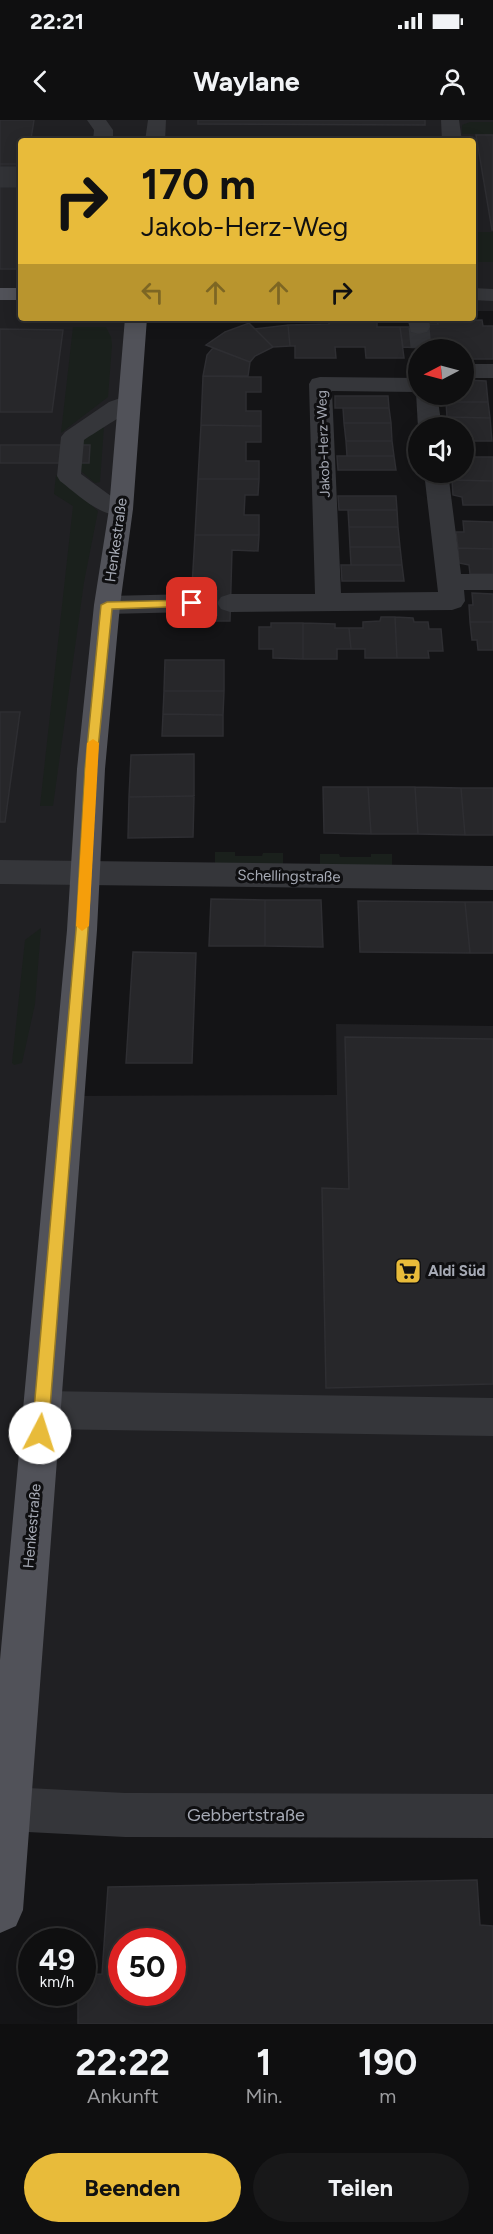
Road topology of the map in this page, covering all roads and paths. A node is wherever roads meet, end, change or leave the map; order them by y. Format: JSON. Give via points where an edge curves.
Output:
{"nodes":[{"id":1,"x":96,"y":120,"type":"edge"},
{"id":2,"x":157,"y":120,"type":"edge"},
{"id":3,"x":450,"y":120,"type":"edge"},
{"id":4,"x":103,"y":138,"type":"edge"},
{"id":5,"x":155,"y":138,"type":"edge"},
{"id":6,"x":452,"y":138,"type":"edge"},
{"id":7,"x":0,"y":294,"type":"edge"},
{"id":8,"x":18,"y":294,"type":"edge"},
{"id":9,"x":136,"y":321,"type":"edge"},
{"id":10,"x":474,"y":371,"type":"edge"},
{"id":11,"x":493,"y":371,"type":"edge"},
{"id":12,"x":408,"y":385,"type":"edge"},
{"id":13,"x":129,"y":402,"type":"junction"},
{"id":14,"x":437,"y":483,"type":"edge"},
{"id":15,"x":121,"y":510,"type":"junction"},
{"id":16,"x":449,"y":582,"type":"junction"},
{"id":17,"x":493,"y":582,"type":"edge"},
{"id":18,"x":328,"y":602,"type":"junction"},
{"id":19,"x":192,"y":603,"type":"tunnel mouth"},
{"id":20,"x":230,"y":603,"type":"tunnel mouth"},
{"id":21,"x":107,"y":605,"type":"junction"},
{"id":22,"x":0,"y":872,"type":"edge"},
{"id":23,"x":86,"y":873,"type":"junction"},
{"id":24,"x":493,"y":878,"type":"edge"},
{"id":25,"x":41,"y":1410,"type":"junction"},
{"id":26,"x":493,"y":1417,"type":"edge"},
{"id":27,"x":4,"y":1809,"type":"edge"},
{"id":28,"x":493,"y":1816,"type":"edge"},
{"id":29,"x":0,"y":1910,"type":"edge"}],
"edges":[{"from":1,"to":4,"type":"street","via":[[104,130]]},
{"from":2,"to":5,"type":"street"},
{"from":3,"to":6,"type":"street"},
{"from":7,"to":8,"type":"main road"},
{"from":9,"to":13,"type":"main road","name":"Henkestraße"},
{"from":10,"to":11,"type":"street"},
{"from":12,"to":18,"type":"street","name":"Jakob-Herz-Weg","via":[[320,384]]},
{"from":13,"to":15,"type":"main road","name":"Henkestraße"},
{"from":13,"to":15,"type":"street","via":[[73,437],[69,476],[106,504]]},
{"from":14,"to":16,"type":"street"},
{"from":15,"to":21,"type":"main road","name":"Henkestraße"},
{"from":16,"to":17,"type":"street"},
{"from":16,"to":18,"type":"street","via":[[452,601]]},
{"from":18,"to":20,"type":"street"},
{"from":19,"to":21,"type":"street"},
{"from":21,"to":23,"type":"main road","name":"Henkestraße","via":[[91,769]]},
{"from":22,"to":23,"type":"street","name":"Schellingstraße"},
{"from":23,"to":24,"type":"street","name":"Schellingstraße"},
{"from":23,"to":25,"type":"main road","name":"Henkestraße"},
{"from":25,"to":26,"type":"street"},
{"from":25,"to":27,"type":"main road","name":"Henkestraße"},
{"from":27,"to":28,"type":"street","name":"Gebbertstraße","via":[[125,1815]]},
{"from":27,"to":29,"type":"main road","name":"Henkestraße"}]}
